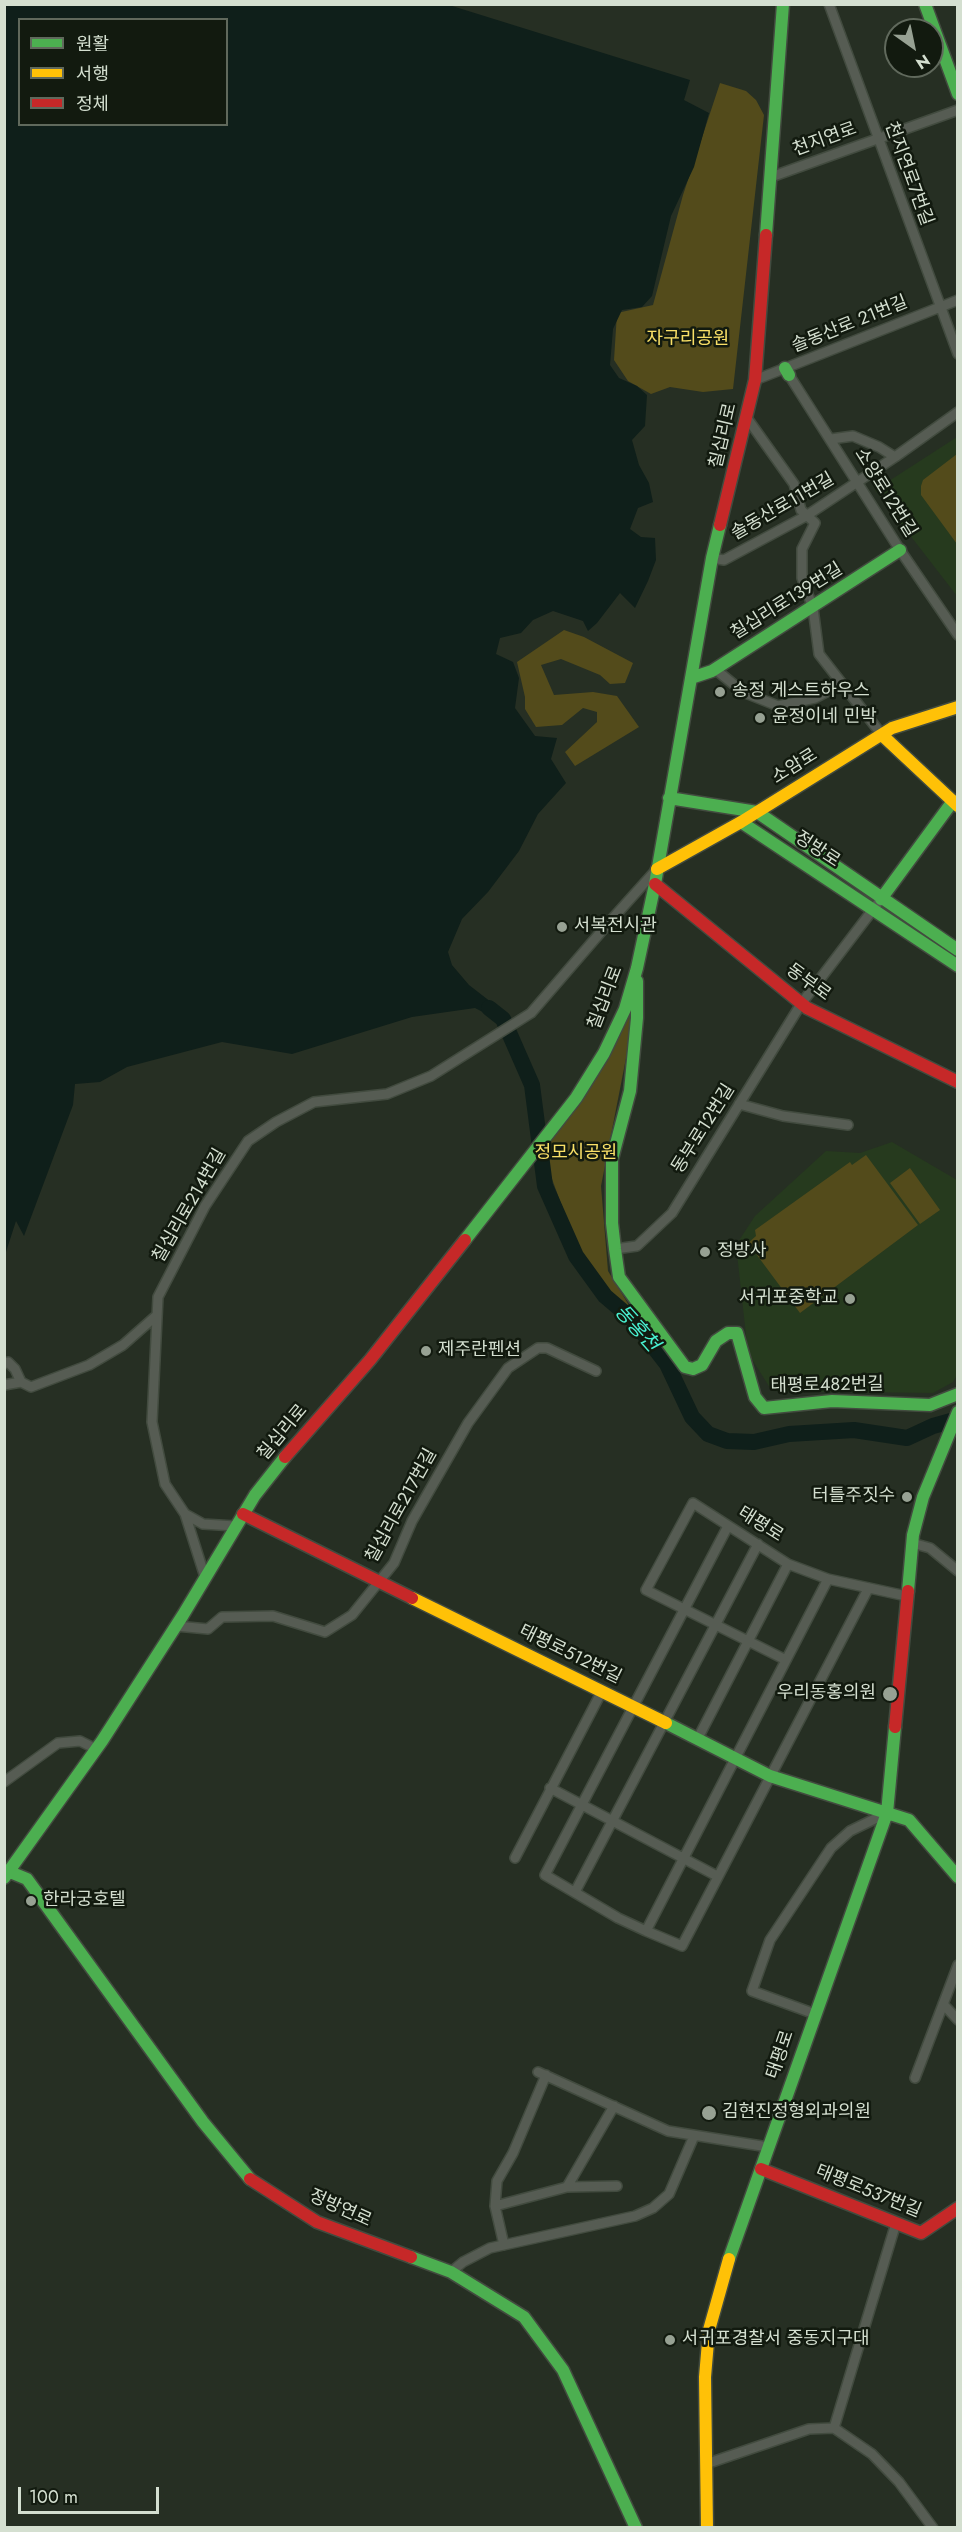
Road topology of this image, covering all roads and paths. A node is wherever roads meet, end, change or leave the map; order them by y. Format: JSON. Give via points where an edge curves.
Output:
{"nodes":[{"id":1,"x":829,"y":4,"type":"edge"},
{"id":2,"x":925,"y":4,"type":"edge"},
{"id":3,"x":783,"y":5,"type":"edge"},
{"id":4,"x":957,"y":94,"type":"edge"},
{"id":5,"x":957,"y":110,"type":"edge"},
{"id":6,"x":878,"y":139,"type":"junction"},
{"id":7,"x":771,"y":177,"type":"junction"},
{"id":8,"x":957,"y":300,"type":"edge"},
{"id":9,"x":939,"y":308,"type":"junction"},
{"id":10,"x":957,"y":354,"type":"edge"},
{"id":11,"x":787,"y":372,"type":"junction"},
{"id":12,"x":755,"y":380,"type":"junction"},
{"id":13,"x":957,"y":412,"type":"edge"},
{"id":14,"x":747,"y":418,"type":"junction"},
{"id":15,"x":831,"y":440,"type":"junction"},
{"id":16,"x":895,"y":457,"type":"junction"},
{"id":17,"x":857,"y":482,"type":"junction"},
{"id":18,"x":806,"y":516,"type":"junction"},
{"id":19,"x":900,"y":550,"type":"junction"},
{"id":20,"x":712,"y":558,"type":"junction"},
{"id":21,"x":813,"y":608,"type":"junction"},
{"id":22,"x":957,"y":632,"type":"edge"},
{"id":23,"x":715,"y":669,"type":"junction"},
{"id":24,"x":691,"y":678,"type":"junction"},
{"id":25,"x":842,"y":684,"type":"junction"},
{"id":26,"x":957,"y":707,"type":"edge"},
{"id":27,"x":882,"y":735,"type":"junction"},
{"id":28,"x":669,"y":798,"type":"junction"},
{"id":29,"x":955,"y":803,"type":"edge"},
{"id":30,"x":757,"y":812,"type":"junction"},
{"id":31,"x":741,"y":822,"type":"junction"},
{"id":32,"x":657,"y":869,"type":"junction"},
{"id":33,"x":655,"y":884,"type":"junction"},
{"id":34,"x":877,"y":904,"type":"junction"},
{"id":35,"x":957,"y":950,"type":"edge"},
{"id":36,"x":957,"y":966,"type":"edge"},
{"id":37,"x":637,"y":968,"type":"junction"},
{"id":38,"x":801,"y":1004,"type":"junction"},
{"id":39,"x":501,"y":1033,"type":"joint"},
{"id":40,"x":957,"y":1082,"type":"edge"},
{"id":41,"x":739,"y":1104,"type":"junction"},
{"id":42,"x":848,"y":1125,"type":"dead end"},
{"id":43,"x":615,"y":1249,"type":"junction"},
{"id":44,"x":157,"y":1315,"type":"junction"},
{"id":45,"x":4,"y":1364,"type":"edge"},
{"id":46,"x":596,"y":1371,"type":"dead end"},
{"id":47,"x":21,"y":1382,"type":"junction"},
{"id":48,"x":4,"y":1385,"type":"edge"},
{"id":49,"x":957,"y":1394,"type":"edge"},
{"id":50,"x":957,"y":1412,"type":"edge"},
{"id":51,"x":185,"y":1514,"type":"junction"},
{"id":52,"x":243,"y":1514,"type":"junction"},
{"id":53,"x":235,"y":1526,"type":"junction"},
{"id":54,"x":728,"y":1526,"type":"junction"},
{"id":55,"x":912,"y":1543,"type":"junction"},
{"id":56,"x":758,"y":1544,"type":"junction"},
{"id":57,"x":788,"y":1564,"type":"junction"},
{"id":58,"x":957,"y":1571,"type":"edge"},
{"id":59,"x":205,"y":1577,"type":"junction"},
{"id":60,"x":828,"y":1580,"type":"junction"},
{"id":61,"x":379,"y":1581,"type":"junction"},
{"id":62,"x":868,"y":1589,"type":"junction"},
{"id":63,"x":906,"y":1596,"type":"junction"},
{"id":64,"x":686,"y":1610,"type":"junction"},
{"id":65,"x":715,"y":1624,"type":"junction"},
{"id":66,"x":176,"y":1626,"type":"junction"},
{"id":67,"x":748,"y":1641,"type":"junction"},
{"id":68,"x":786,"y":1660,"type":"junction"},
{"id":69,"x":602,"y":1691,"type":"junction"},
{"id":70,"x":635,"y":1707,"type":"junction"},
{"id":71,"x":664,"y":1721,"type":"junction"},
{"id":72,"x":697,"y":1740,"type":"junction"},
{"id":73,"x":96,"y":1749,"type":"junction"},
{"id":74,"x":734,"y":1759,"type":"junction"},
{"id":75,"x":770,"y":1776,"type":"junction"},
{"id":76,"x":4,"y":1782,"type":"edge"},
{"id":77,"x":550,"y":1788,"type":"junction"},
{"id":78,"x":584,"y":1805,"type":"junction"},
{"id":79,"x":887,"y":1813,"type":"junction"},
{"id":80,"x":612,"y":1819,"type":"junction"},
{"id":81,"x":515,"y":1858,"type":"dead end"},
{"id":82,"x":684,"y":1858,"type":"junction"},
{"id":83,"x":6,"y":1874,"type":"edge"},
{"id":84,"x":717,"y":1876,"type":"junction"},
{"id":85,"x":957,"y":1877,"type":"edge"},
{"id":86,"x":575,"y":1892,"type":"junction"},
{"id":87,"x":646,"y":1931,"type":"junction"},
{"id":88,"x":957,"y":1965,"type":"edge"},
{"id":89,"x":943,"y":2004,"type":"junction"},
{"id":90,"x":815,"y":2014,"type":"junction"},
{"id":91,"x":957,"y":2020,"type":"edge"},
{"id":92,"x":915,"y":2078,"type":"dead end"},
{"id":93,"x":614,"y":2106,"type":"junction"},
{"id":94,"x":694,"y":2136,"type":"junction"},
{"id":95,"x":768,"y":2147,"type":"junction"},
{"id":96,"x":761,"y":2169,"type":"junction"},
{"id":97,"x":617,"y":2186,"type":"dead end"},
{"id":98,"x":567,"y":2187,"type":"junction"},
{"id":99,"x":495,"y":2206,"type":"junction"},
{"id":100,"x":957,"y":2208,"type":"edge"},
{"id":101,"x":896,"y":2223,"type":"junction"},
{"id":102,"x":504,"y":2244,"type":"junction"},
{"id":103,"x":451,"y":2272,"type":"junction"},
{"id":104,"x":834,"y":2428,"type":"junction"},
{"id":105,"x":706,"y":2464,"type":"junction"},
{"id":106,"x":636,"y":2528,"type":"edge"},
{"id":107,"x":707,"y":2528,"type":"edge"},
{"id":108,"x":933,"y":2528,"type":"edge"}],
"edges":[{"from":1,"to":6,"type":"street","name":"천지연로7번길"},
{"from":2,"to":4,"type":"main road"},
{"from":3,"to":7,"type":"main road","name":"칠십리로"},
{"from":5,"to":6,"type":"street","name":"천지연로"},
{"from":6,"to":7,"type":"street","name":"천지연로"},
{"from":6,"to":9,"type":"street","name":"천지연로7번길"},
{"from":7,"to":12,"type":"main road","name":"칠십리로"},
{"from":8,"to":9,"type":"street","name":"솔동산로 21번길"},
{"from":9,"to":10,"type":"street","name":"천지연로7번길"},
{"from":9,"to":11,"type":"street","name":"솔동산로 21번길"},
{"from":11,"to":12,"type":"street","name":"솔동산로 21번길"},
{"from":11,"to":15,"type":"street","name":"소양로12번길"},
{"from":12,"to":14,"type":"main road","name":"칠십리로"},
{"from":13,"to":16,"type":"street","name":"솔동산로11번길"},
{"from":14,"to":18,"type":"street","via":[[794,484]]},
{"from":14,"to":20,"type":"main road","name":"칠십리로"},
{"from":15,"to":16,"type":"street","via":[[853,436]]},
{"from":15,"to":17,"type":"street","name":"소양로12번길"},
{"from":16,"to":17,"type":"street","name":"솔동산로11번길"},
{"from":17,"to":18,"type":"street","name":"솔동산로11번길"},
{"from":17,"to":19,"type":"street","name":"소양로12번길"},
{"from":18,"to":20,"type":"street","name":"솔동산로11번길","via":[[724,560]]},
{"from":18,"to":21,"type":"street","via":[[815,523],[802,549],[802,578]]},
{"from":19,"to":21,"type":"main road","name":"칠십리로139번길"},
{"from":19,"to":22,"type":"street","name":"소양로12번길"},
{"from":20,"to":24,"type":"main road","name":"칠십리로"},
{"from":21,"to":23,"type":"main road","name":"칠십리로139번길"},
{"from":21,"to":25,"type":"street","via":[[819,654]]},
{"from":23,"to":24,"type":"main road","name":"칠십리로139번길"},
{"from":23,"to":25,"type":"street","via":[[743,692],[778,706],[815,698]]},
{"from":24,"to":28,"type":"main road","name":"칠십리로"},
{"from":25,"to":27,"type":"street"},
{"from":26,"to":27,"type":"main road","name":"소암로","via":[[892,728]]},
{"from":27,"to":29,"type":"main road"},
{"from":27,"to":30,"type":"main road","name":"소암로"},
{"from":28,"to":30,"type":"main road"},
{"from":28,"to":32,"type":"main road","name":"칠십리로"},
{"from":29,"to":34,"type":"main road"},
{"from":30,"to":31,"type":"main road","name":"소암로"},
{"from":30,"to":34,"type":"main road","name":"정방로"},
{"from":31,"to":32,"type":"main road","name":"소암로"},
{"from":31,"to":34,"type":"main road","name":"정방로"},
{"from":32,"to":33,"type":"main road","name":"칠십리로"},
{"from":32,"to":39,"type":"street","name":"칠십리로","via":[[531,1013]]},
{"from":33,"to":37,"type":"main road","name":"칠십리로"},
{"from":33,"to":38,"type":"main road","name":"동부로"},
{"from":34,"to":35,"type":"main road","name":"정방로"},
{"from":34,"to":36,"type":"main road","name":"정방로"},
{"from":34,"to":38,"type":"street"},
{"from":37,"to":43,"type":"main road","name":"태평로482번길","via":[[638,1018],[630,1091],[612,1159]]},
{"from":37,"to":52,"type":"main road","name":"칠십리로","via":[[625,1009],[576,1098]]},
{"from":38,"to":40,"type":"main road","name":"동부로"},
{"from":38,"to":41,"type":"street","name":"동부로12번길"},
{"from":39,"to":44,"type":"street","name":"칠십리로214번길","via":[[431,1076],[387,1094],[314,1102],[248,1141],[199,1216],[158,1297]]},
{"from":41,"to":42,"type":"street","via":[[783,1116]]},
{"from":41,"to":43,"type":"street","name":"동부로12번길","via":[[672,1213],[637,1246]]},
{"from":43,"to":49,"type":"main road","name":"태평로482번길","via":[[620,1277],[685,1367],[693,1370],[702,1365],[716,1341],[737,1334],[754,1397],[764,1408],[832,1401],[930,1405]]},
{"from":44,"to":47,"type":"street","via":[[123,1345],[89,1365],[31,1386]]},
{"from":44,"to":51,"type":"street","name":"칠십리로214번길","via":[[152,1422],[165,1484]]},
{"from":45,"to":47,"type":"street","via":[[8,1362],[15,1369]]},
{"from":46,"to":61,"type":"street","name":"칠십리로217번길","via":[[547,1348],[538,1348],[508,1368],[475,1411],[411,1521],[394,1563]]},
{"from":47,"to":48,"type":"street"},
{"from":50,"to":55,"type":"main road","name":"태평로","via":[[923,1497]]},
{"from":51,"to":53,"type":"street","via":[[203,1524]]},
{"from":51,"to":59,"type":"street","name":"칠십리로214번길"},
{"from":52,"to":53,"type":"main road","name":"칠십리로"},
{"from":52,"to":61,"type":"main road","name":"태평로512번길"},
{"from":53,"to":59,"type":"main road","name":"칠십리로"},
{"from":54,"to":56,"type":"street","name":"태평로"},
{"from":54,"to":64,"type":"street"},
{"from":54,"to":64,"type":"street","name":"태평로","via":[[693,1503],[646,1590]]},
{"from":55,"to":58,"type":"street","via":[[930,1548]]},
{"from":55,"to":63,"type":"main road","name":"태평로"},
{"from":56,"to":57,"type":"street","name":"태평로"},
{"from":56,"to":65,"type":"street"},
{"from":57,"to":60,"type":"street","name":"태평로"},
{"from":57,"to":67,"type":"street"},
{"from":59,"to":66,"type":"main road","name":"칠십리로"},
{"from":60,"to":62,"type":"street","name":"태평로"},
{"from":60,"to":68,"type":"street"},
{"from":61,"to":66,"type":"street","name":"칠십리로217번길","via":[[352,1615],[325,1632],[273,1616],[222,1617],[208,1629]]},
{"from":61,"to":69,"type":"main road","name":"태평로512번길"},
{"from":62,"to":63,"type":"street","name":"태평로"},
{"from":62,"to":75,"type":"street"},
{"from":63,"to":79,"type":"main road","name":"태평로"},
{"from":64,"to":65,"type":"street"},
{"from":64,"to":70,"type":"street"},
{"from":65,"to":67,"type":"street"},
{"from":65,"to":71,"type":"street"},
{"from":66,"to":73,"type":"main road","name":"칠십리로"},
{"from":67,"to":68,"type":"street"},
{"from":67,"to":72,"type":"street"},
{"from":68,"to":74,"type":"street"},
{"from":69,"to":70,"type":"main road","name":"태평로512번길"},
{"from":69,"to":77,"type":"street"},
{"from":70,"to":71,"type":"main road","name":"태평로512번길"},
{"from":70,"to":78,"type":"street"},
{"from":71,"to":72,"type":"main road","name":"태평로512번길"},
{"from":71,"to":80,"type":"street"},
{"from":72,"to":74,"type":"main road","name":"태평로512번길"},
{"from":73,"to":76,"type":"street","via":[[80,1741],[58,1743]]},
{"from":73,"to":83,"type":"main road","name":"칠십리로"},
{"from":74,"to":75,"type":"main road","name":"태평로512번길"},
{"from":74,"to":82,"type":"street"},
{"from":75,"to":79,"type":"main road","name":"태평로512번길"},
{"from":75,"to":84,"type":"street"},
{"from":77,"to":78,"type":"street"},
{"from":77,"to":81,"type":"street"},
{"from":78,"to":80,"type":"street"},
{"from":78,"to":86,"type":"street","via":[[545,1875]]},
{"from":79,"to":85,"type":"main road","name":"태평로512번길","via":[[909,1820]]},
{"from":79,"to":90,"type":"main road","name":"태평로"},
{"from":79,"to":90,"type":"street","via":[[850,1831],[831,1848],[770,1940],[752,1991]]},
{"from":80,"to":82,"type":"street"},
{"from":80,"to":86,"type":"street"},
{"from":82,"to":84,"type":"street"},
{"from":82,"to":87,"type":"street"},
{"from":83,"to":103,"type":"main road","name":"정방연로","via":[[27,1880],[249,2179],[317,2222]]},
{"from":84,"to":87,"type":"street","via":[[682,1946]]},
{"from":86,"to":87,"type":"street"},
{"from":88,"to":89,"type":"street"},
{"from":89,"to":91,"type":"street"},
{"from":89,"to":92,"type":"street"},
{"from":90,"to":95,"type":"main road","name":"태평로"},
{"from":93,"to":94,"type":"street","via":[[668,2132]]},
{"from":93,"to":98,"type":"street"},
{"from":93,"to":99,"type":"street","via":[[542,2074],[513,2153],[497,2181]]},
{"from":94,"to":95,"type":"street"},
{"from":94,"to":102,"type":"street","via":[[669,2194],[652,2208],[635,2216]]},
{"from":95,"to":96,"type":"main road","name":"태평로"},
{"from":96,"to":101,"type":"main road","name":"태평로537번길"},
{"from":96,"to":105,"type":"main road","name":"태평로","via":[[709,2330]]},
{"from":97,"to":98,"type":"street"},
{"from":98,"to":99,"type":"street"},
{"from":99,"to":102,"type":"street"},
{"from":100,"to":101,"type":"main road","name":"태평로537번길","via":[[921,2233]]},
{"from":101,"to":104,"type":"street"},
{"from":102,"to":103,"type":"street","via":[[463,2262]]},
{"from":103,"to":106,"type":"main road","name":"정방연로","via":[[524,2317],[563,2370]]},
{"from":104,"to":105,"type":"street","via":[[809,2429]]},
{"from":104,"to":108,"type":"street","via":[[872,2454],[906,2490]]},
{"from":105,"to":107,"type":"main road","name":"태평로"}]}
